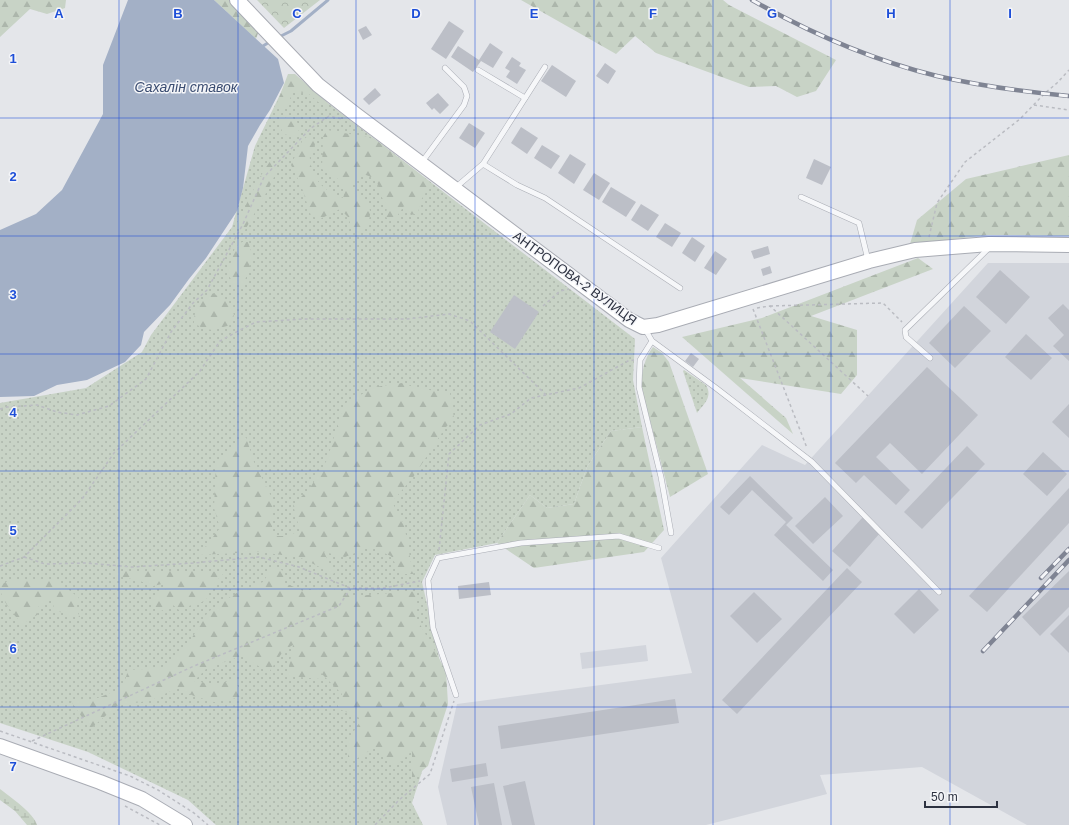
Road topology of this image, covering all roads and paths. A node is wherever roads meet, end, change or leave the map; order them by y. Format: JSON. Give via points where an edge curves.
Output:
{"nodes":[{"id":1,"x":237,"y":0,"type":"edge"},
{"id":2,"x":545,"y":67,"type":"dead end"},
{"id":3,"x":445,"y":68,"type":"dead end"},
{"id":4,"x":478,"y":70,"type":"dead end"},
{"id":5,"x":1069,"y":70,"type":"edge"},
{"id":6,"x":525,"y":98,"type":"junction"},
{"id":7,"x":1034,"y":105,"type":"junction"},
{"id":8,"x":1069,"y":110,"type":"edge"},
{"id":9,"x":354,"y":114,"type":"junction"},
{"id":10,"x":421,"y":164,"type":"junction"},
{"id":11,"x":483,"y":164,"type":"junction"},
{"id":12,"x":454,"y":189,"type":"junction"},
{"id":13,"x":801,"y":197,"type":"dead end"},
{"id":14,"x":993,"y":244,"type":"junction"},
{"id":15,"x":1069,"y":244,"type":"edge"},
{"id":16,"x":926,"y":249,"type":"junction"},
{"id":17,"x":869,"y":261,"type":"junction"},
{"id":18,"x":583,"y":286,"type":"junction"},
{"id":19,"x":680,"y":288,"type":"dead end"},
{"id":20,"x":543,"y":306,"type":"dead end"},
{"id":21,"x":770,"y":306,"type":"junction"},
{"id":22,"x":643,"y":326,"type":"junction"},
{"id":23,"x":907,"y":327,"type":"junction"},
{"id":24,"x":652,"y":341,"type":"junction"},
{"id":25,"x":930,"y":358,"type":"dead end"},
{"id":26,"x":640,"y":360,"type":"junction"},
{"id":27,"x":546,"y":395,"type":"junction"},
{"id":28,"x":868,"y":396,"type":"dead end"},
{"id":29,"x":0,"y":409,"type":"edge"},
{"id":30,"x":812,"y":462,"type":"junction"},
{"id":31,"x":671,"y":533,"type":"dead end"},
{"id":32,"x":659,"y":548,"type":"dead end"},
{"id":33,"x":24,"y":557,"type":"junction"},
{"id":34,"x":438,"y":558,"type":"junction"},
{"id":35,"x":0,"y":566,"type":"edge"},
{"id":36,"x":428,"y":580,"type":"junction"},
{"id":37,"x":350,"y":588,"type":"junction"},
{"id":38,"x":939,"y":592,"type":"dead end"},
{"id":39,"x":456,"y":695,"type":"joint"},
{"id":40,"x":32,"y":741,"type":"dead end"},
{"id":41,"x":0,"y":746,"type":"edge"},
{"id":42,"x":125,"y":806,"type":"dead end"},
{"id":43,"x":160,"y":825,"type":"edge"},
{"id":44,"x":185,"y":825,"type":"edge"},
{"id":45,"x":375,"y":825,"type":"edge"}],
"edges":[{"from":1,"to":9,"type":"street","name":"АНТРОПОВА-2 ВУЛИЦЯ","via":[[318,85]]},
{"from":2,"to":6,"type":"lane"},
{"from":3,"to":10,"type":"lane","via":[[464,87],[467,96],[464,105]]},
{"from":4,"to":6,"type":"lane"},
{"from":5,"to":7,"type":"path"},
{"from":6,"to":11,"type":"lane"},
{"from":7,"to":8,"type":"path"},
{"from":7,"to":16,"type":"path","via":[[965,162],[937,203]]},
{"from":9,"to":10,"type":"street","name":"АНТРОПОВА-2 ВУЛИЦЯ"},
{"from":9,"to":29,"type":"path","via":[[347,121],[330,116],[311,128],[264,177],[243,224],[208,290],[193,303],[171,332],[146,379],[109,406],[77,415],[36,405]]},
{"from":10,"to":12,"type":"street","name":"АНТРОПОВА-2 ВУЛИЦЯ"},
{"from":11,"to":12,"type":"lane"},
{"from":11,"to":19,"type":"lane","via":[[517,185],[545,198]]},
{"from":12,"to":18,"type":"street","name":"АНТРОПОВА-2 ВУЛИЦЯ"},
{"from":13,"to":17,"type":"lane","via":[[859,223]]},
{"from":14,"to":15,"type":"street","name":"АНТРОПОВА-2 ВУЛИЦЯ"},
{"from":14,"to":16,"type":"street","name":"АНТРОПОВА-2 ВУЛИЦЯ"},
{"from":14,"to":23,"type":"lane"},
{"from":16,"to":17,"type":"street","name":"АНТРОПОВА-2 ВУЛИЦЯ"},
{"from":17,"to":22,"type":"street","name":"АНТРОПОВА-2 ВУЛИЦЯ","via":[[658,325]]},
{"from":18,"to":20,"type":"path","via":[[560,291]]},
{"from":18,"to":22,"type":"street","name":"АНТРОПОВА-2 ВУЛИЦЯ","via":[[629,320]]},
{"from":21,"to":23,"type":"path","via":[[883,303]]},
{"from":21,"to":28,"type":"path"},
{"from":21,"to":30,"type":"path","via":[[752,309]]},
{"from":22,"to":24,"type":"lane"},
{"from":23,"to":25,"type":"lane","via":[[906,337]]},
{"from":24,"to":26,"type":"lane"},
{"from":24,"to":30,"type":"lane"},
{"from":26,"to":27,"type":"path","via":[[628,361],[579,388]]},
{"from":26,"to":31,"type":"lane","via":[[639,387],[661,477]]},
{"from":27,"to":33,"type":"path","via":[[470,321],[449,314],[407,319],[304,319],[256,322],[220,341],[200,371],[114,453],[82,498]]},
{"from":27,"to":34,"type":"path","via":[[531,398],[511,414],[480,425],[449,454]]},
{"from":30,"to":38,"type":"lane"},
{"from":32,"to":34,"type":"lane","via":[[619,536],[521,544]]},
{"from":33,"to":35,"type":"path"},
{"from":33,"to":37,"type":"path","via":[[46,564],[86,563],[132,567],[258,557],[299,567]]},
{"from":34,"to":36,"type":"lane"},
{"from":36,"to":37,"type":"path","via":[[384,588]]},
{"from":36,"to":39,"type":"lane","via":[[433,628]]},
{"from":37,"to":40,"type":"path","via":[[339,606],[194,666]]},
{"from":39,"to":45,"type":"path","via":[[430,774],[399,800]]},
{"from":41,"to":44,"type":"street","via":[[142,799]]},
{"from":42,"to":43,"type":"path"}]}
